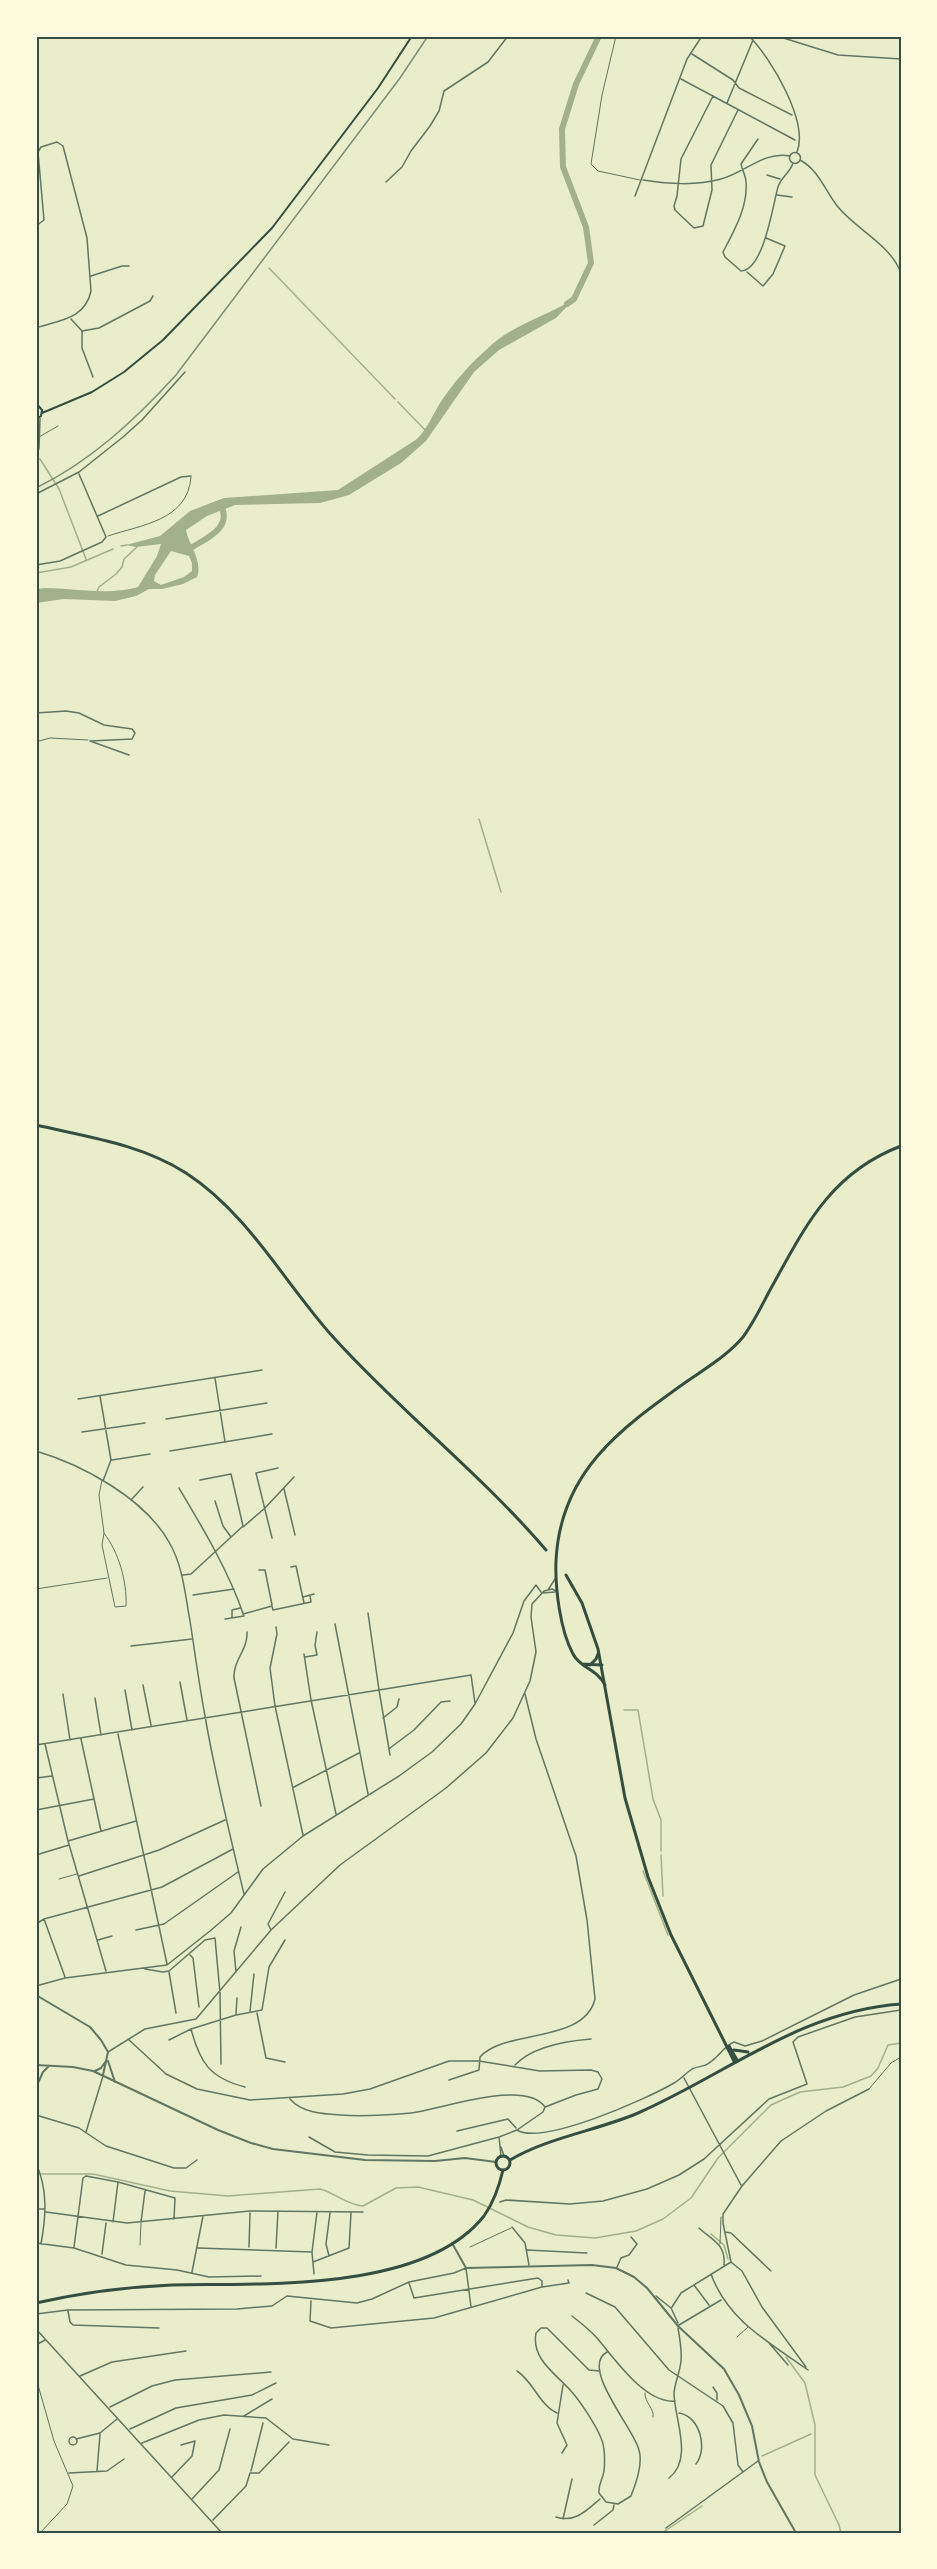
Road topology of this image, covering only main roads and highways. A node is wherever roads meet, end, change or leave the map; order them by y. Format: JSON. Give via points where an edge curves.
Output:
{"nodes":[{"id":1,"x":412,"y":36,"type":"edge"},
{"id":2,"x":38,"y":404,"type":"edge"},
{"id":3,"x":54,"y":407,"type":"junction"},
{"id":4,"x":42,"y":413,"type":"junction"},
{"id":5,"x":38,"y":418,"type":"edge"},
{"id":6,"x":36,"y":1125,"type":"edge"},
{"id":7,"x":901,"y":1146,"type":"edge"},
{"id":8,"x":546,"y":1550,"type":"dead end"},
{"id":9,"x":566,"y":1575,"type":"dead end"},
{"id":10,"x":598,"y":1649,"type":"junction"},
{"id":11,"x":590,"y":1666,"type":"junction"},
{"id":12,"x":602,"y":1667,"type":"junction"},
{"id":13,"x":605,"y":1685,"type":"junction"},
{"id":14,"x":901,"y":2004,"type":"edge"},
{"id":15,"x":732,"y":2051,"type":"junction"},
{"id":16,"x":749,"y":2052,"type":"junction"},
{"id":17,"x":735,"y":2060,"type":"junction"},
{"id":18,"x":726,"y":2066,"type":"junction"},
{"id":19,"x":510,"y":2160,"type":"junction"},
{"id":20,"x":503,"y":2170,"type":"junction"},
{"id":21,"x":36,"y":2303,"type":"edge"}],
"edges":[{"from":1,"to":3,"type":"main road","via":[[378,88],[272,228],[217,285],[124,372],[92,392]]},
{"from":2,"to":3,"type":"main road"},
{"from":2,"to":4,"type":"main road"},
{"from":3,"to":4,"type":"main road"},
{"from":4,"to":5,"type":"main road"},
{"from":6,"to":8,"type":"main road","via":[[142,1151],[185,1173],[214,1194],[236,1215],[352,1357]]},
{"from":7,"to":11,"type":"main road","via":[[856,1170],[823,1201],[736,1344],[638,1416],[597,1454],[574,1489],[557,1546],[556,1575],[570,1647],[581,1663]]},
{"from":9,"to":10,"type":"main road","via":[[582,1603]]},
{"from":10,"to":11,"type":"main road"},
{"from":10,"to":12,"type":"main road"},
{"from":11,"to":12,"type":"main road"},
{"from":11,"to":13,"type":"main road"},
{"from":12,"to":13,"type":"main road"},
{"from":13,"to":15,"type":"main road","via":[[625,1798],[648,1877],[671,1935]]},
{"from":14,"to":16,"type":"main road","via":[[851,2011]]},
{"from":15,"to":16,"type":"main road"},
{"from":15,"to":17,"type":"main road"},
{"from":15,"to":18,"type":"main road"},
{"from":16,"to":17,"type":"main road"},
{"from":17,"to":18,"type":"main road"},
{"from":18,"to":19,"type":"main road","via":[[639,2112],[536,2146]]},
{"from":19,"to":20,"type":"main road","via":[[510,2166]]},
{"from":19,"to":20,"type":"main road","via":[[502,2156],[496,2162]]},
{"from":20,"to":21,"type":"main road","via":[[498,2190],[479,2222],[452,2243],[407,2263],[354,2276],[297,2283],[139,2288]]}]}
